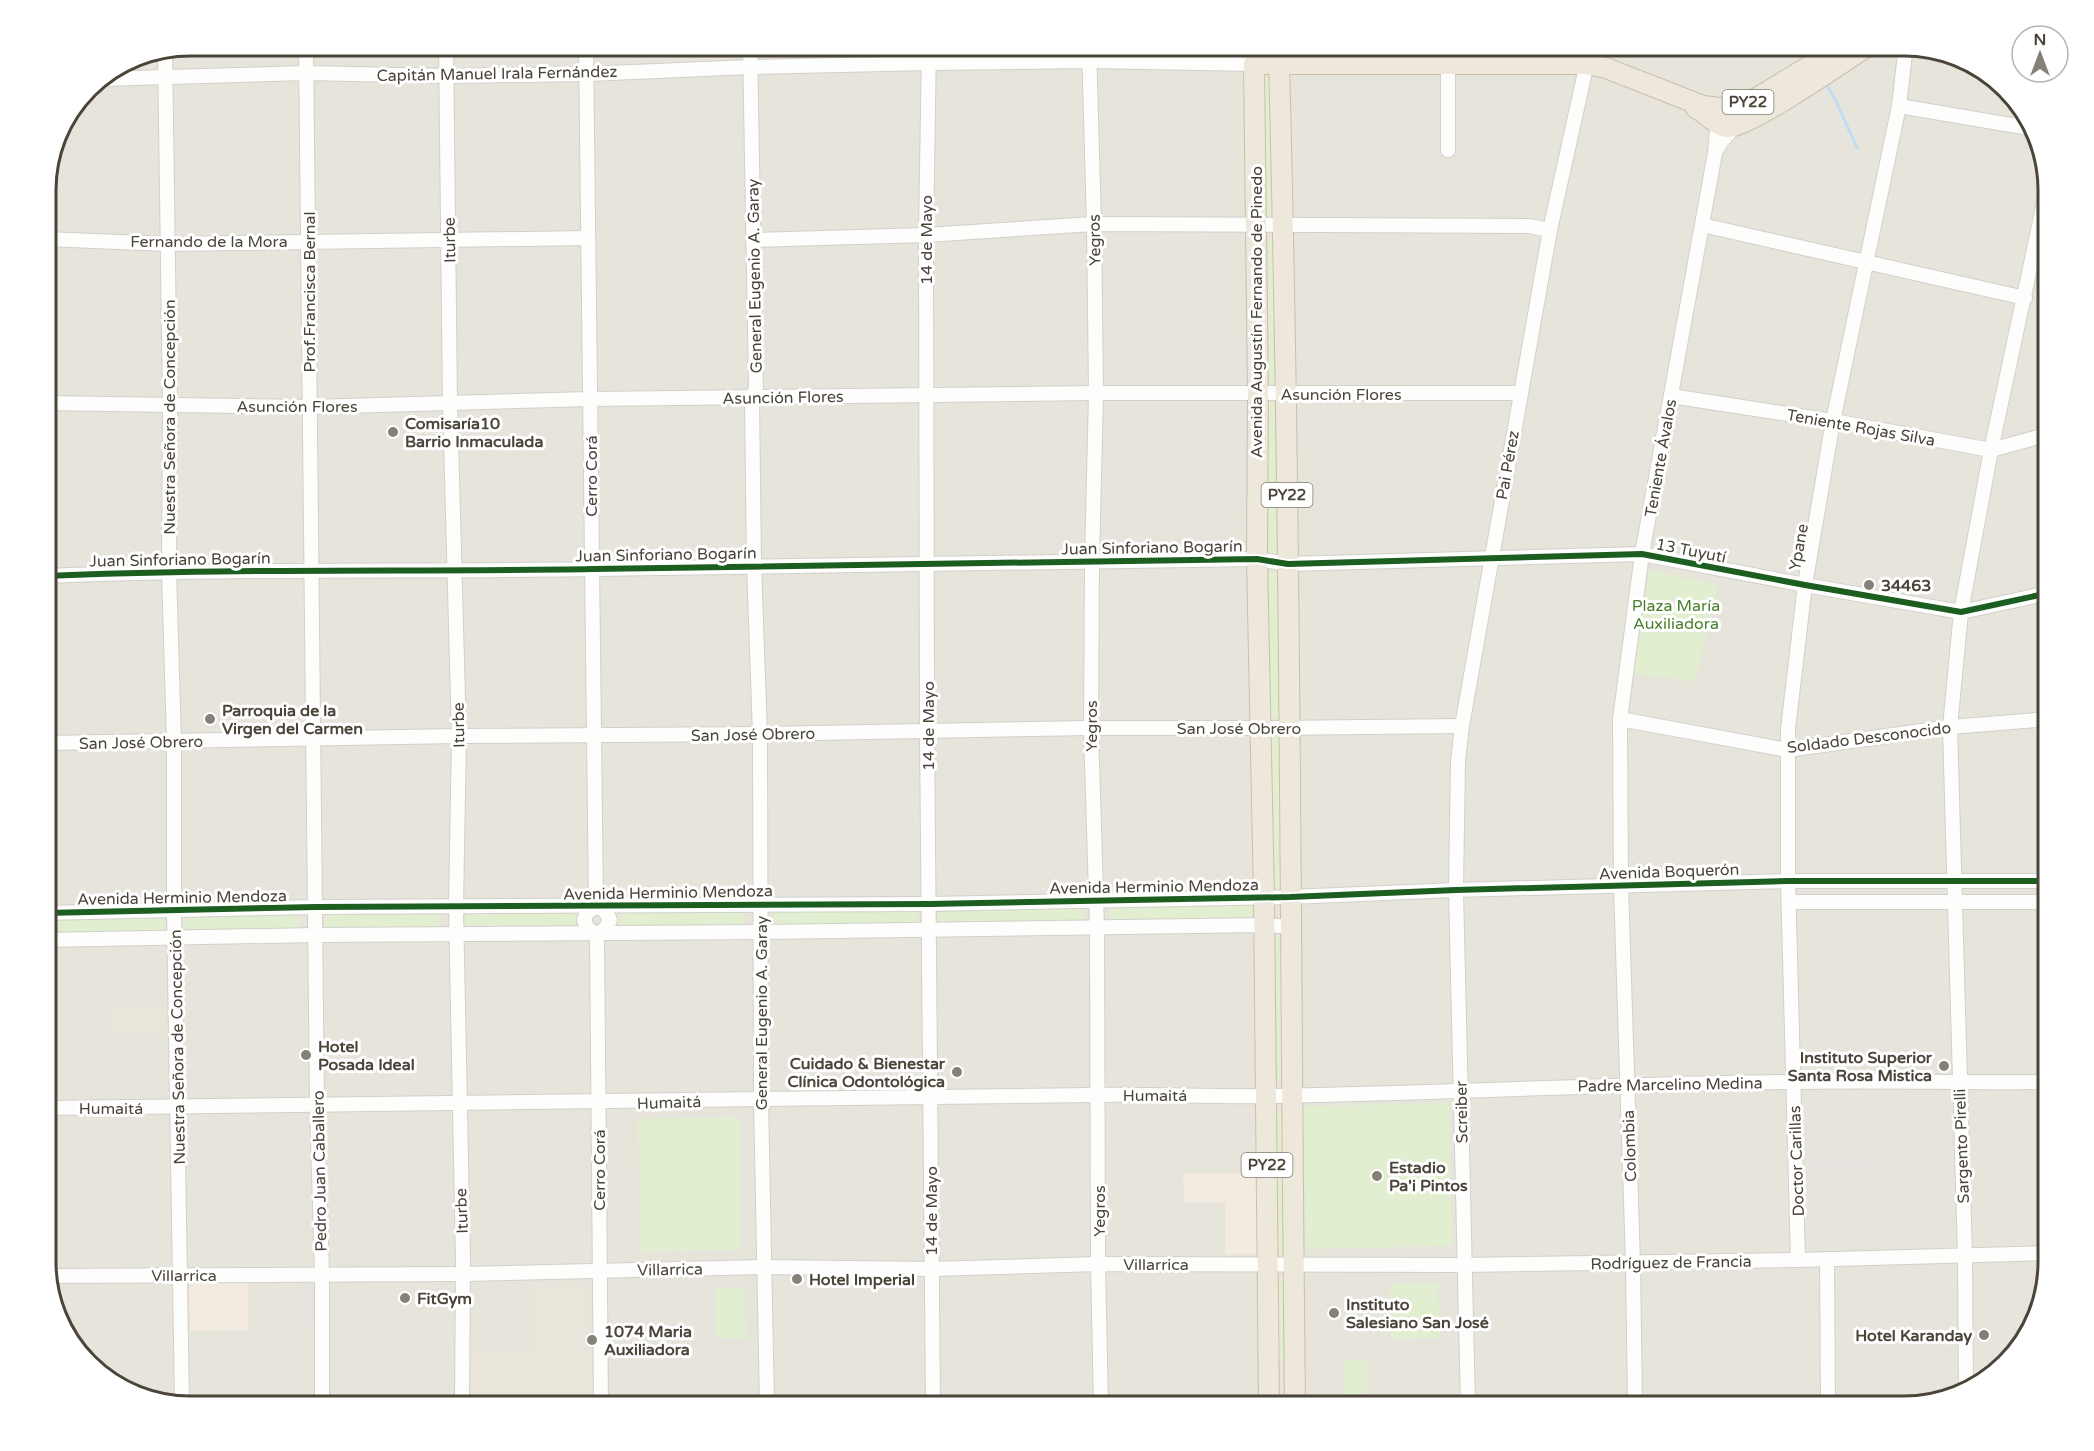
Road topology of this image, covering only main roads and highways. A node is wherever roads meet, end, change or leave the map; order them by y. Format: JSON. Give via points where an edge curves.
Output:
{"nodes":[{"id":1,"x":1254,"y":56,"type":"edge"},
{"id":2,"x":1279,"y":56,"type":"edge"},
{"id":3,"x":1310,"y":56,"type":"edge"},
{"id":4,"x":1563,"y":56,"type":"edge"},
{"id":5,"x":1591,"y":56,"type":"edge"},
{"id":6,"x":1832,"y":56,"type":"edge"},
{"id":7,"x":1846,"y":56,"type":"edge"},
{"id":8,"x":1818,"y":69,"type":"junction"},
{"id":9,"x":1269,"y":1396,"type":"edge"},
{"id":10,"x":1295,"y":1396,"type":"edge"}],
"edges":[{"from":1,"to":9,"type":"highway","name":"Avenida Augustín Fernando de Pinedo","number":"PY22"},
{"from":2,"to":10,"type":"highway","name":"Avenida Augustín Fernando de Pinedo","number":"PY22"},
{"from":3,"to":4,"type":"highway","number":"PY22","via":[[1448,65]]},
{"from":5,"to":8,"type":"highway","number":"PY22","via":[[1606,68],[1727,120]]},
{"from":6,"to":8,"type":"highway","number":"PY22"},
{"from":7,"to":8,"type":"highway","number":"PY22"}]}
